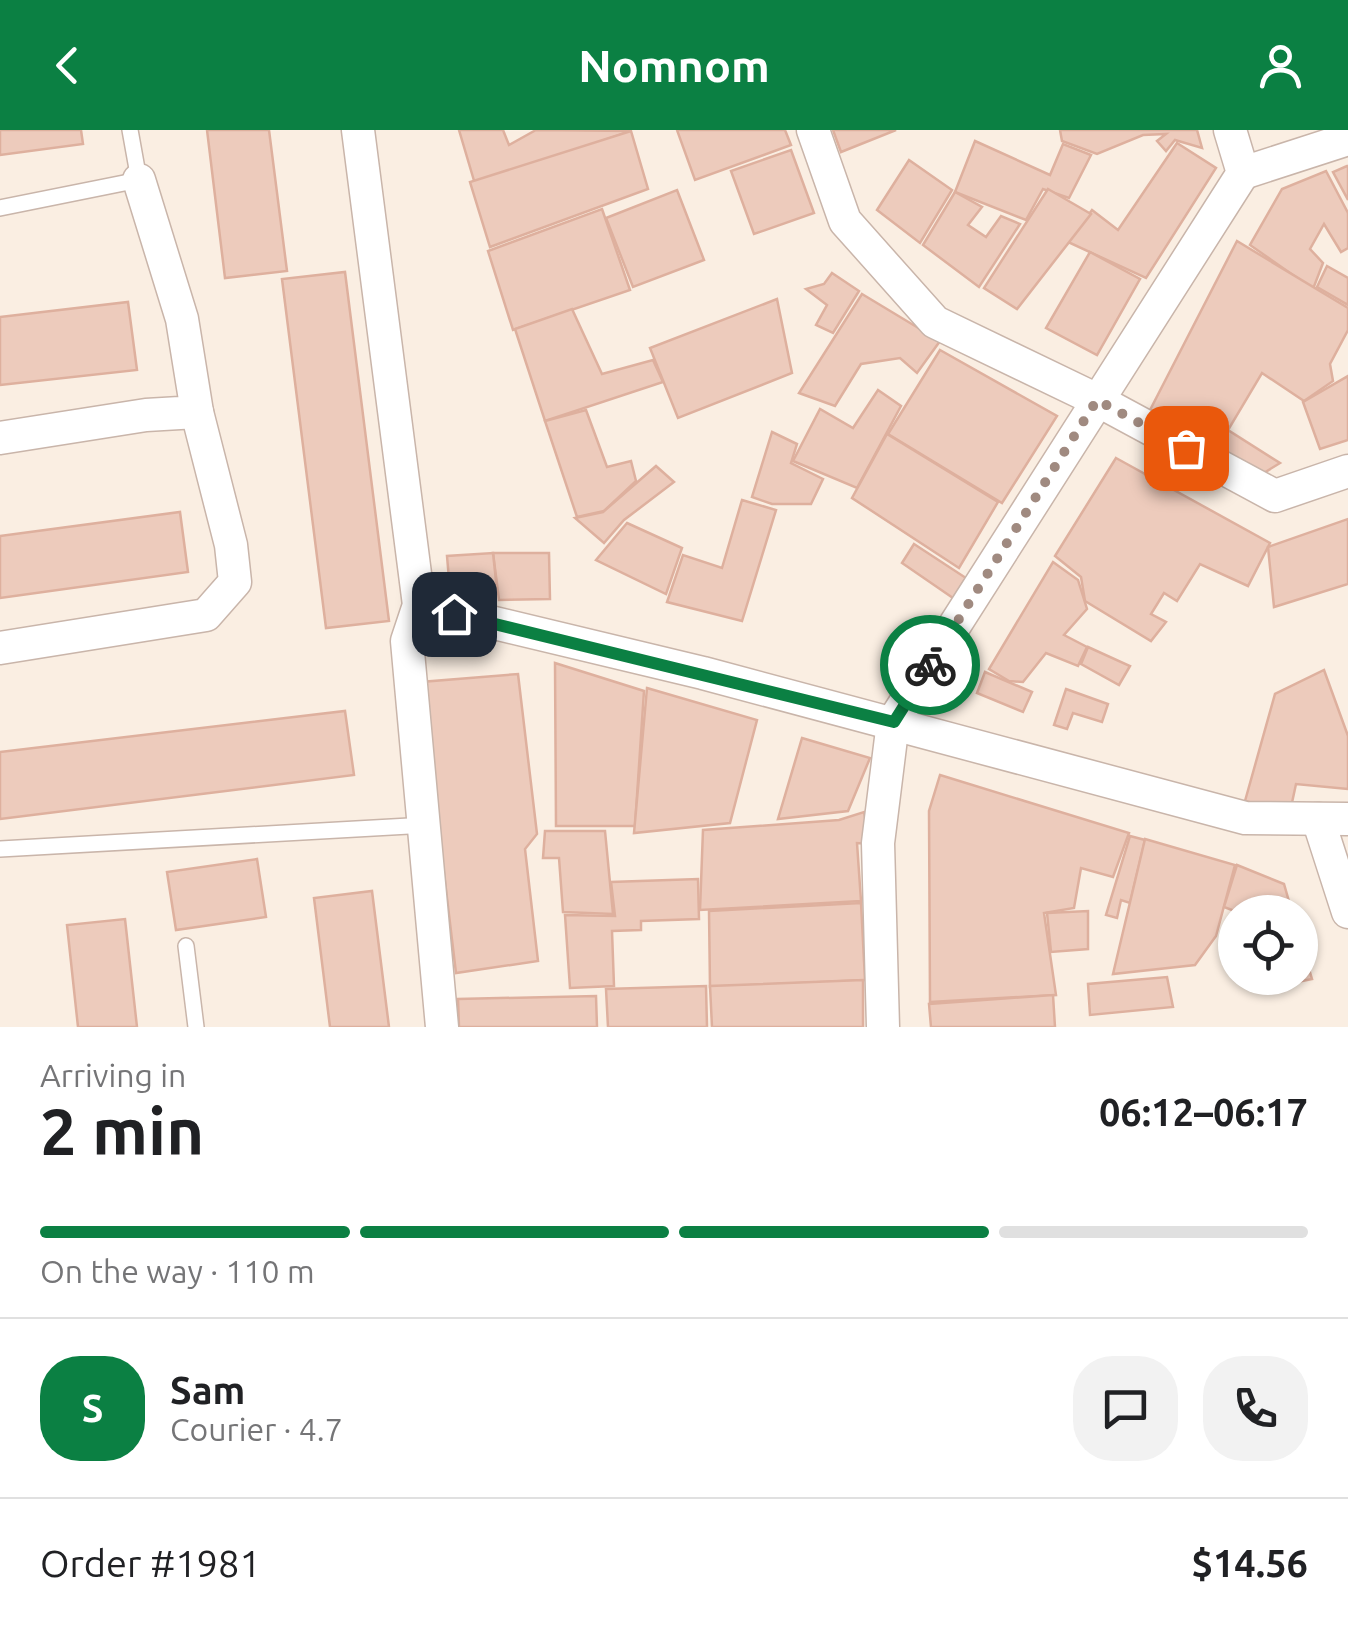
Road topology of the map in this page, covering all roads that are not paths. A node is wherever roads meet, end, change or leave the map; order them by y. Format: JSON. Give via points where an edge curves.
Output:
{"nodes":[{"id":1,"x":130,"y":130,"type":"edge"},
{"id":2,"x":358,"y":130,"type":"edge"},
{"id":3,"x":813,"y":130,"type":"edge"},
{"id":4,"x":1230,"y":130,"type":"edge"},
{"id":5,"x":1348,"y":139,"type":"edge"},
{"id":6,"x":1243,"y":172,"type":"junction"},
{"id":7,"x":139,"y":180,"type":"junction"},
{"id":8,"x":0,"y":208,"type":"edge"},
{"id":9,"x":1097,"y":400,"type":"junction"},
{"id":10,"x":197,"y":412,"type":"junction"},
{"id":11,"x":0,"y":438,"type":"edge"},
{"id":12,"x":1348,"y":471,"type":"edge"},
{"id":13,"x":419,"y":605,"type":"junction"},
{"id":14,"x":0,"y":648,"type":"edge"},
{"id":15,"x":894,"y":722,"type":"junction"},
{"id":16,"x":1333,"y":819,"type":"edge"},
{"id":17,"x":427,"y":825,"type":"junction"},
{"id":18,"x":0,"y":849,"type":"edge"},
{"id":19,"x":1348,"y":912,"type":"edge"},
{"id":20,"x":186,"y":946,"type":"dead end"},
{"id":21,"x":196,"y":1027,"type":"edge"},
{"id":22,"x":442,"y":1027,"type":"edge"},
{"id":23,"x":883,"y":1027,"type":"edge"}],
"edges":[{"from":1,"to":7,"type":"lane"},
{"from":2,"to":13,"type":"street"},
{"from":3,"to":9,"type":"street","via":[[845,221],[935,322]]},
{"from":4,"to":6,"type":"street"},
{"from":5,"to":6,"type":"street"},
{"from":6,"to":9,"type":"street"},
{"from":7,"to":8,"type":"lane"},
{"from":7,"to":10,"type":"street","via":[[182,319]]},
{"from":9,"to":12,"type":"street","via":[[1275,496]]},
{"from":9,"to":15,"type":"street"},
{"from":10,"to":11,"type":"street"},
{"from":10,"to":14,"type":"street","via":[[232,545],[235,582],[206,616]]},
{"from":13,"to":15,"type":"street"},
{"from":13,"to":17,"type":"street","via":[[407,640]]},
{"from":15,"to":16,"type":"street","via":[[1245,818]]},
{"from":15,"to":23,"type":"street","via":[[878,843]]},
{"from":16,"to":19,"type":"street"},
{"from":17,"to":18,"type":"lane"},
{"from":17,"to":22,"type":"street"},
{"from":20,"to":21,"type":"lane"}]}
